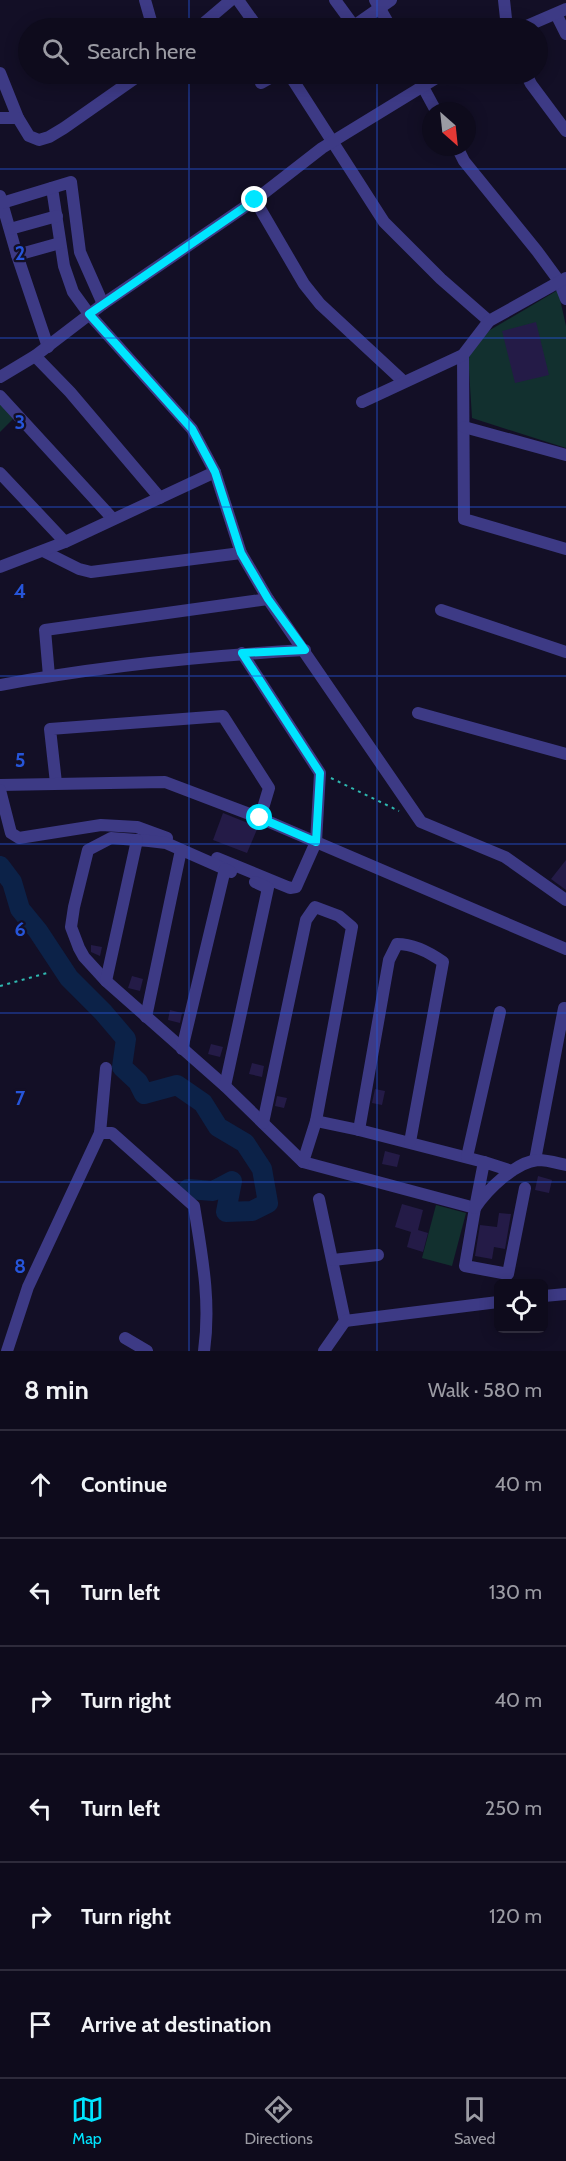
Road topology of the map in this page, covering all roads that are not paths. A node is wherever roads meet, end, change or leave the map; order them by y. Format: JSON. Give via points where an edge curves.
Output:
{"nodes":[{"id":1,"x":145,"y":0,"type":"edge"},
{"id":2,"x":231,"y":0,"type":"edge"},
{"id":3,"x":238,"y":0,"type":"edge"},
{"id":4,"x":334,"y":0,"type":"edge"},
{"id":5,"x":391,"y":0,"type":"edge"},
{"id":6,"x":504,"y":0,"type":"edge"},
{"id":7,"x":377,"y":4,"type":"edge"},
{"id":8,"x":561,"y":12,"type":"edge"},
{"id":9,"x":150,"y":18,"type":"edge"},
{"id":10,"x":210,"y":18,"type":"edge"},
{"id":11,"x":251,"y":18,"type":"edge"},
{"id":12,"x":347,"y":18,"type":"edge"},
{"id":13,"x":362,"y":18,"type":"edge"},
{"id":14,"x":385,"y":18,"type":"edge"},
{"id":15,"x":506,"y":18,"type":"edge"},
{"id":16,"x":546,"y":18,"type":"edge"},
{"id":17,"x":566,"y":34,"type":"edge"},
{"id":18,"x":0,"y":73,"type":"edge"},
{"id":19,"x":126,"y":84,"type":"edge"},
{"id":20,"x":296,"y":84,"type":"edge"},
{"id":21,"x":426,"y":84,"type":"edge"},
{"id":22,"x":531,"y":84,"type":"edge"},
{"id":23,"x":422,"y":86,"type":"junction"},
{"id":24,"x":431,"y":102,"type":"edge"},
{"id":25,"x":18,"y":117,"type":"junction"},
{"id":26,"x":0,"y":118,"type":"edge"},
{"id":27,"x":566,"y":131,"type":"edge"},
{"id":28,"x":333,"y":141,"type":"junction"},
{"id":29,"x":462,"y":156,"type":"edge"},
{"id":30,"x":52,"y":188,"type":"junction"},
{"id":31,"x":1,"y":199,"type":"edge"},
{"id":32,"x":255,"y":200,"type":"junction"},
{"id":33,"x":57,"y":216,"type":"junction"},
{"id":34,"x":10,"y":229,"type":"junction"},
{"id":35,"x":60,"y":243,"type":"junction"},
{"id":36,"x":17,"y":255,"type":"junction"},
{"id":37,"x":563,"y":280,"type":"edge"},
{"id":38,"x":566,"y":299,"type":"edge"},
{"id":39,"x":103,"y":304,"type":"junction"},
{"id":40,"x":89,"y":314,"type":"junction"},
{"id":41,"x":489,"y":321,"type":"junction"},
{"id":42,"x":48,"y":347,"type":"junction"},
{"id":43,"x":463,"y":355,"type":"junction"},
{"id":44,"x":36,"y":356,"type":"junction"},
{"id":45,"x":0,"y":377,"type":"edge"},
{"id":46,"x":403,"y":381,"type":"junction"},
{"id":47,"x":0,"y":396,"type":"edge"},
{"id":48,"x":362,"y":402,"type":"dead end"},
{"id":49,"x":465,"y":427,"type":"junction"},
{"id":50,"x":566,"y":455,"type":"edge"},
{"id":51,"x":215,"y":472,"type":"junction"},
{"id":52,"x":0,"y":473,"type":"edge"},
{"id":53,"x":160,"y":498,"type":"junction"},
{"id":54,"x":113,"y":519,"type":"junction"},
{"id":55,"x":64,"y":542,"type":"junction"},
{"id":56,"x":566,"y":549,"type":"edge"},
{"id":57,"x":43,"y":551,"type":"junction"},
{"id":58,"x":241,"y":553,"type":"junction"},
{"id":59,"x":0,"y":567,"type":"edge"},
{"id":60,"x":268,"y":599,"type":"junction"},
{"id":61,"x":441,"y":610,"type":"dead end"},
{"id":62,"x":305,"y":650,"type":"junction"},
{"id":63,"x":566,"y":652,"type":"edge"},
{"id":64,"x":242,"y":653,"type":"junction"},
{"id":65,"x":49,"y":676,"type":"junction"},
{"id":66,"x":0,"y":685,"type":"edge"},
{"id":67,"x":418,"y":713,"type":"dead end"},
{"id":68,"x":566,"y":754,"type":"edge"},
{"id":69,"x":56,"y":783,"type":"junction"},
{"id":70,"x":0,"y":785,"type":"edge"},
{"id":71,"x":0,"y":789,"type":"edge"},
{"id":72,"x":260,"y":818,"type":"junction"},
{"id":73,"x":137,"y":840,"type":"junction"},
{"id":74,"x":316,"y":842,"type":"junction"},
{"id":75,"x":181,"y":850,"type":"junction"},
{"id":76,"x":225,"y":869,"type":"junction"},
{"id":77,"x":566,"y":900,"type":"edge"},
{"id":78,"x":566,"y":949,"type":"edge"},
{"id":79,"x":106,"y":981,"type":"junction"},
{"id":80,"x":564,"y":1008,"type":"dead end"},
{"id":81,"x":500,"y":1011,"type":"dead end"},
{"id":82,"x":146,"y":1017,"type":"junction"},
{"id":83,"x":182,"y":1049,"type":"junction"},
{"id":84,"x":106,"y":1068,"type":"dead end"},
{"id":85,"x":225,"y":1086,"type":"junction"},
{"id":86,"x":316,"y":1121,"type":"junction"},
{"id":87,"x":263,"y":1123,"type":"junction"},
{"id":88,"x":359,"y":1130,"type":"junction"},
{"id":89,"x":99,"y":1133,"type":"junction"},
{"id":90,"x":410,"y":1142,"type":"junction"},
{"id":91,"x":467,"y":1157,"type":"junction"},
{"id":92,"x":535,"y":1160,"type":"junction"},
{"id":93,"x":303,"y":1162,"type":"junction"},
{"id":94,"x":484,"y":1162,"type":"junction"},
{"id":95,"x":566,"y":1165,"type":"edge"},
{"id":96,"x":512,"y":1171,"type":"junction"},
{"id":97,"x":525,"y":1188,"type":"dead end"},
{"id":98,"x":319,"y":1199,"type":"dead end"},
{"id":99,"x":475,"y":1208,"type":"junction"},
{"id":100,"x":378,"y":1255,"type":"dead end"},
{"id":101,"x":333,"y":1260,"type":"junction"},
{"id":102,"x":566,"y":1294,"type":"edge"},
{"id":103,"x":548,"y":1296,"type":"edge"},
{"id":104,"x":494,"y":1303,"type":"edge"},
{"id":105,"x":345,"y":1322,"type":"junction"},
{"id":106,"x":125,"y":1338,"type":"dead end"},
{"id":107,"x":7,"y":1351,"type":"edge"},
{"id":108,"x":147,"y":1351,"type":"edge"},
{"id":109,"x":204,"y":1351,"type":"edge"},
{"id":110,"x":324,"y":1351,"type":"edge"}],
"edges":[{"from":1,"to":9,"type":"street"},
{"from":2,"to":10,"type":"street"},
{"from":3,"to":11,"type":"street"},
{"from":4,"to":12,"type":"street"},
{"from":5,"to":7,"type":"street"},
{"from":6,"to":15,"type":"street"},
{"from":7,"to":13,"type":"street"},
{"from":7,"to":14,"type":"street"},
{"from":8,"to":16,"type":"street"},
{"from":8,"to":17,"type":"street"},
{"from":18,"to":25,"type":"street"},
{"from":19,"to":25,"type":"street","via":[[49,137],[39,140],[29,136]]},
{"from":20,"to":28,"type":"street"},
{"from":21,"to":23,"type":"street"},
{"from":22,"to":27,"type":"street"},
{"from":23,"to":24,"type":"street"},
{"from":23,"to":28,"type":"street"},
{"from":25,"to":26,"type":"street"},
{"from":28,"to":32,"type":"street"},
{"from":28,"to":41,"type":"street","via":[[384,222]]},
{"from":29,"to":37,"type":"street"},
{"from":30,"to":31,"type":"street"},
{"from":30,"to":33,"type":"street"},
{"from":30,"to":39,"type":"street","via":[[71,182],[80,252]]},
{"from":31,"to":34,"type":"street"},
{"from":32,"to":39,"type":"street"},
{"from":32,"to":46,"type":"street","via":[[320,304]]},
{"from":33,"to":34,"type":"street"},
{"from":33,"to":35,"type":"street"},
{"from":34,"to":36,"type":"street"},
{"from":35,"to":36,"type":"street"},
{"from":35,"to":40,"type":"street","via":[[73,292]]},
{"from":36,"to":42,"type":"street"},
{"from":37,"to":38,"type":"street"},
{"from":37,"to":41,"type":"street"},
{"from":39,"to":40,"type":"street"},
{"from":40,"to":42,"type":"street"},
{"from":40,"to":51,"type":"street","via":[[192,429]]},
{"from":41,"to":43,"type":"street"},
{"from":42,"to":44,"type":"street"},
{"from":43,"to":46,"type":"street"},
{"from":43,"to":49,"type":"street"},
{"from":44,"to":45,"type":"street"},
{"from":44,"to":53,"type":"street"},
{"from":46,"to":48,"type":"street"},
{"from":47,"to":54,"type":"street"},
{"from":49,"to":50,"type":"street"},
{"from":49,"to":56,"type":"street","via":[[465,519]]},
{"from":51,"to":53,"type":"street"},
{"from":51,"to":58,"type":"street"},
{"from":52,"to":55,"type":"street"},
{"from":53,"to":54,"type":"street"},
{"from":54,"to":55,"type":"street"},
{"from":55,"to":57,"type":"street"},
{"from":57,"to":58,"type":"street","via":[[91,572]]},
{"from":57,"to":59,"type":"street"},
{"from":58,"to":60,"type":"street"},
{"from":60,"to":62,"type":"street"},
{"from":60,"to":65,"type":"street","via":[[45,630]]},
{"from":61,"to":63,"type":"street"},
{"from":62,"to":64,"type":"street"},
{"from":62,"to":77,"type":"street","via":[[421,822],[505,857]]},
{"from":64,"to":65,"type":"street"},
{"from":64,"to":74,"type":"street","via":[[320,773]]},
{"from":65,"to":66,"type":"street"},
{"from":67,"to":68,"type":"street"},
{"from":69,"to":70,"type":"street"},
{"from":69,"to":72,"type":"street","via":[[165,782]]},
{"from":69,"to":72,"type":"street","via":[[50,729],[223,716],[269,788]]},
{"from":71,"to":74,"type":"street","via":[[11,833],[19,838],[101,825],[137,827],[290,888],[296,887]]},
{"from":72,"to":74,"type":"street"},
{"from":73,"to":75,"type":"street","via":[[166,843]]},
{"from":73,"to":79,"type":"street"},
{"from":73,"to":79,"type":"street","via":[[111,838],[88,850],[74,907],[71,927],[79,948]]},
{"from":74,"to":78,"type":"street"},
{"from":75,"to":76,"type":"street"},
{"from":75,"to":82,"type":"street"},
{"from":76,"to":83,"type":"street"},
{"from":76,"to":85,"type":"street","via":[[268,888]]},
{"from":79,"to":82,"type":"street"},
{"from":80,"to":92,"type":"street"},
{"from":81,"to":91,"type":"street"},
{"from":82,"to":83,"type":"street"},
{"from":83,"to":85,"type":"street"},
{"from":84,"to":89,"type":"street"},
{"from":85,"to":87,"type":"street"},
{"from":86,"to":87,"type":"street","via":[[352,927],[339,916],[315,907],[306,920]]},
{"from":86,"to":88,"type":"street"},
{"from":86,"to":93,"type":"street"},
{"from":87,"to":93,"type":"street"},
{"from":88,"to":90,"type":"street"},
{"from":88,"to":90,"type":"street","via":[[389,960],[397,944],[409,944],[443,962]]},
{"from":89,"to":107,"type":"street","via":[[28,1287]]},
{"from":89,"to":109,"type":"street","via":[[112,1133],[195,1206],[207,1292]]},
{"from":90,"to":91,"type":"street"},
{"from":91,"to":94,"type":"street"},
{"from":92,"to":95,"type":"street"},
{"from":92,"to":96,"type":"street"},
{"from":93,"to":99,"type":"street"},
{"from":94,"to":96,"type":"street"},
{"from":94,"to":99,"type":"street"},
{"from":96,"to":99,"type":"street","via":[[486,1192]]},
{"from":97,"to":99,"type":"street","via":[[508,1274],[465,1266]]},
{"from":98,"to":101,"type":"street"},
{"from":100,"to":101,"type":"street"},
{"from":101,"to":105,"type":"street"},
{"from":102,"to":103,"type":"street"},
{"from":104,"to":105,"type":"street"},
{"from":105,"to":110,"type":"street"},
{"from":106,"to":108,"type":"street"}]}
